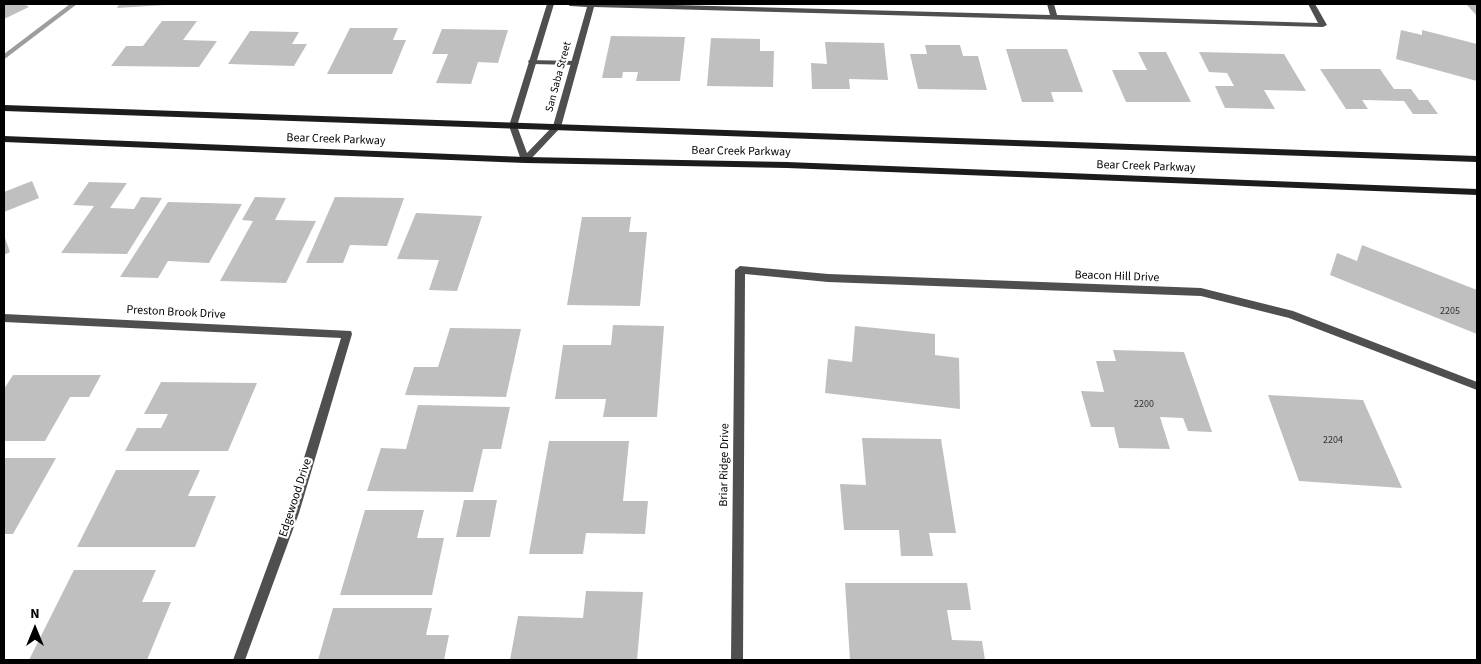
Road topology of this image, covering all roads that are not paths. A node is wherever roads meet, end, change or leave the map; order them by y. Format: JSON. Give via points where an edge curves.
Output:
{"nodes":[{"id":1,"x":550,"y":4,"type":"edge"},
{"id":2,"x":570,"y":4,"type":"edge"},
{"id":3,"x":591,"y":4,"type":"edge"},
{"id":4,"x":1050,"y":4,"type":"edge"},
{"id":5,"x":1312,"y":4,"type":"edge"},
{"id":6,"x":776,"y":6,"type":"edge"},
{"id":7,"x":1054,"y":16,"type":"junction"},
{"id":8,"x":532,"y":62,"type":"junction"},
{"id":9,"x":575,"y":63,"type":"junction"},
{"id":10,"x":4,"y":108,"type":"edge"},
{"id":11,"x":513,"y":126,"type":"junction"},
{"id":12,"x":557,"y":127,"type":"junction"},
{"id":13,"x":4,"y":139,"type":"edge"},
{"id":14,"x":1477,"y":159,"type":"edge"},
{"id":15,"x":525,"y":160,"type":"junction"},
{"id":16,"x":1477,"y":192,"type":"edge"},
{"id":17,"x":740,"y":270,"type":"joint"},
{"id":18,"x":4,"y":317,"type":"edge"},
{"id":19,"x":347,"y":334,"type":"joint"},
{"id":20,"x":1477,"y":386,"type":"edge"},
{"id":21,"x":239,"y":660,"type":"edge"},
{"id":22,"x":737,"y":660,"type":"edge"}],
"edges":[{"from":1,"to":8,"type":"street"},
{"from":2,"to":3,"type":"street"},
{"from":3,"to":6,"type":"street"},
{"from":3,"to":9,"type":"street","name":"San Saba Street"},
{"from":4,"to":7,"type":"street"},
{"from":5,"to":7,"type":"street","via":[[1323,25]]},
{"from":6,"to":7,"type":"street"},
{"from":8,"to":9,"type":"street"},
{"from":8,"to":11,"type":"street"},
{"from":9,"to":12,"type":"street","name":"San Saba Street"},
{"from":10,"to":11,"type":"main road","name":"Bear Creek Parkway"},
{"from":11,"to":12,"type":"main road","name":"Bear Creek Parkway"},
{"from":11,"to":15,"type":"street"},
{"from":12,"to":14,"type":"main road","name":"Bear Creek Parkway"},
{"from":12,"to":15,"type":"street","name":"San Saba Street"},
{"from":13,"to":15,"type":"main road","name":"Bear Creek Parkway"},
{"from":15,"to":16,"type":"main road","name":"Bear Creek Parkway","via":[[787,165]]},
{"from":17,"to":20,"type":"street","name":"Beacon Hill Drive","via":[[828,278],[1202,292],[1290,314]]},
{"from":17,"to":22,"type":"street","name":"Briar Ridge Drive"},
{"from":18,"to":19,"type":"street","name":"Preston Brook Drive"},
{"from":19,"to":21,"type":"street","name":"Edgewood Drive","via":[[293,513]]}]}
